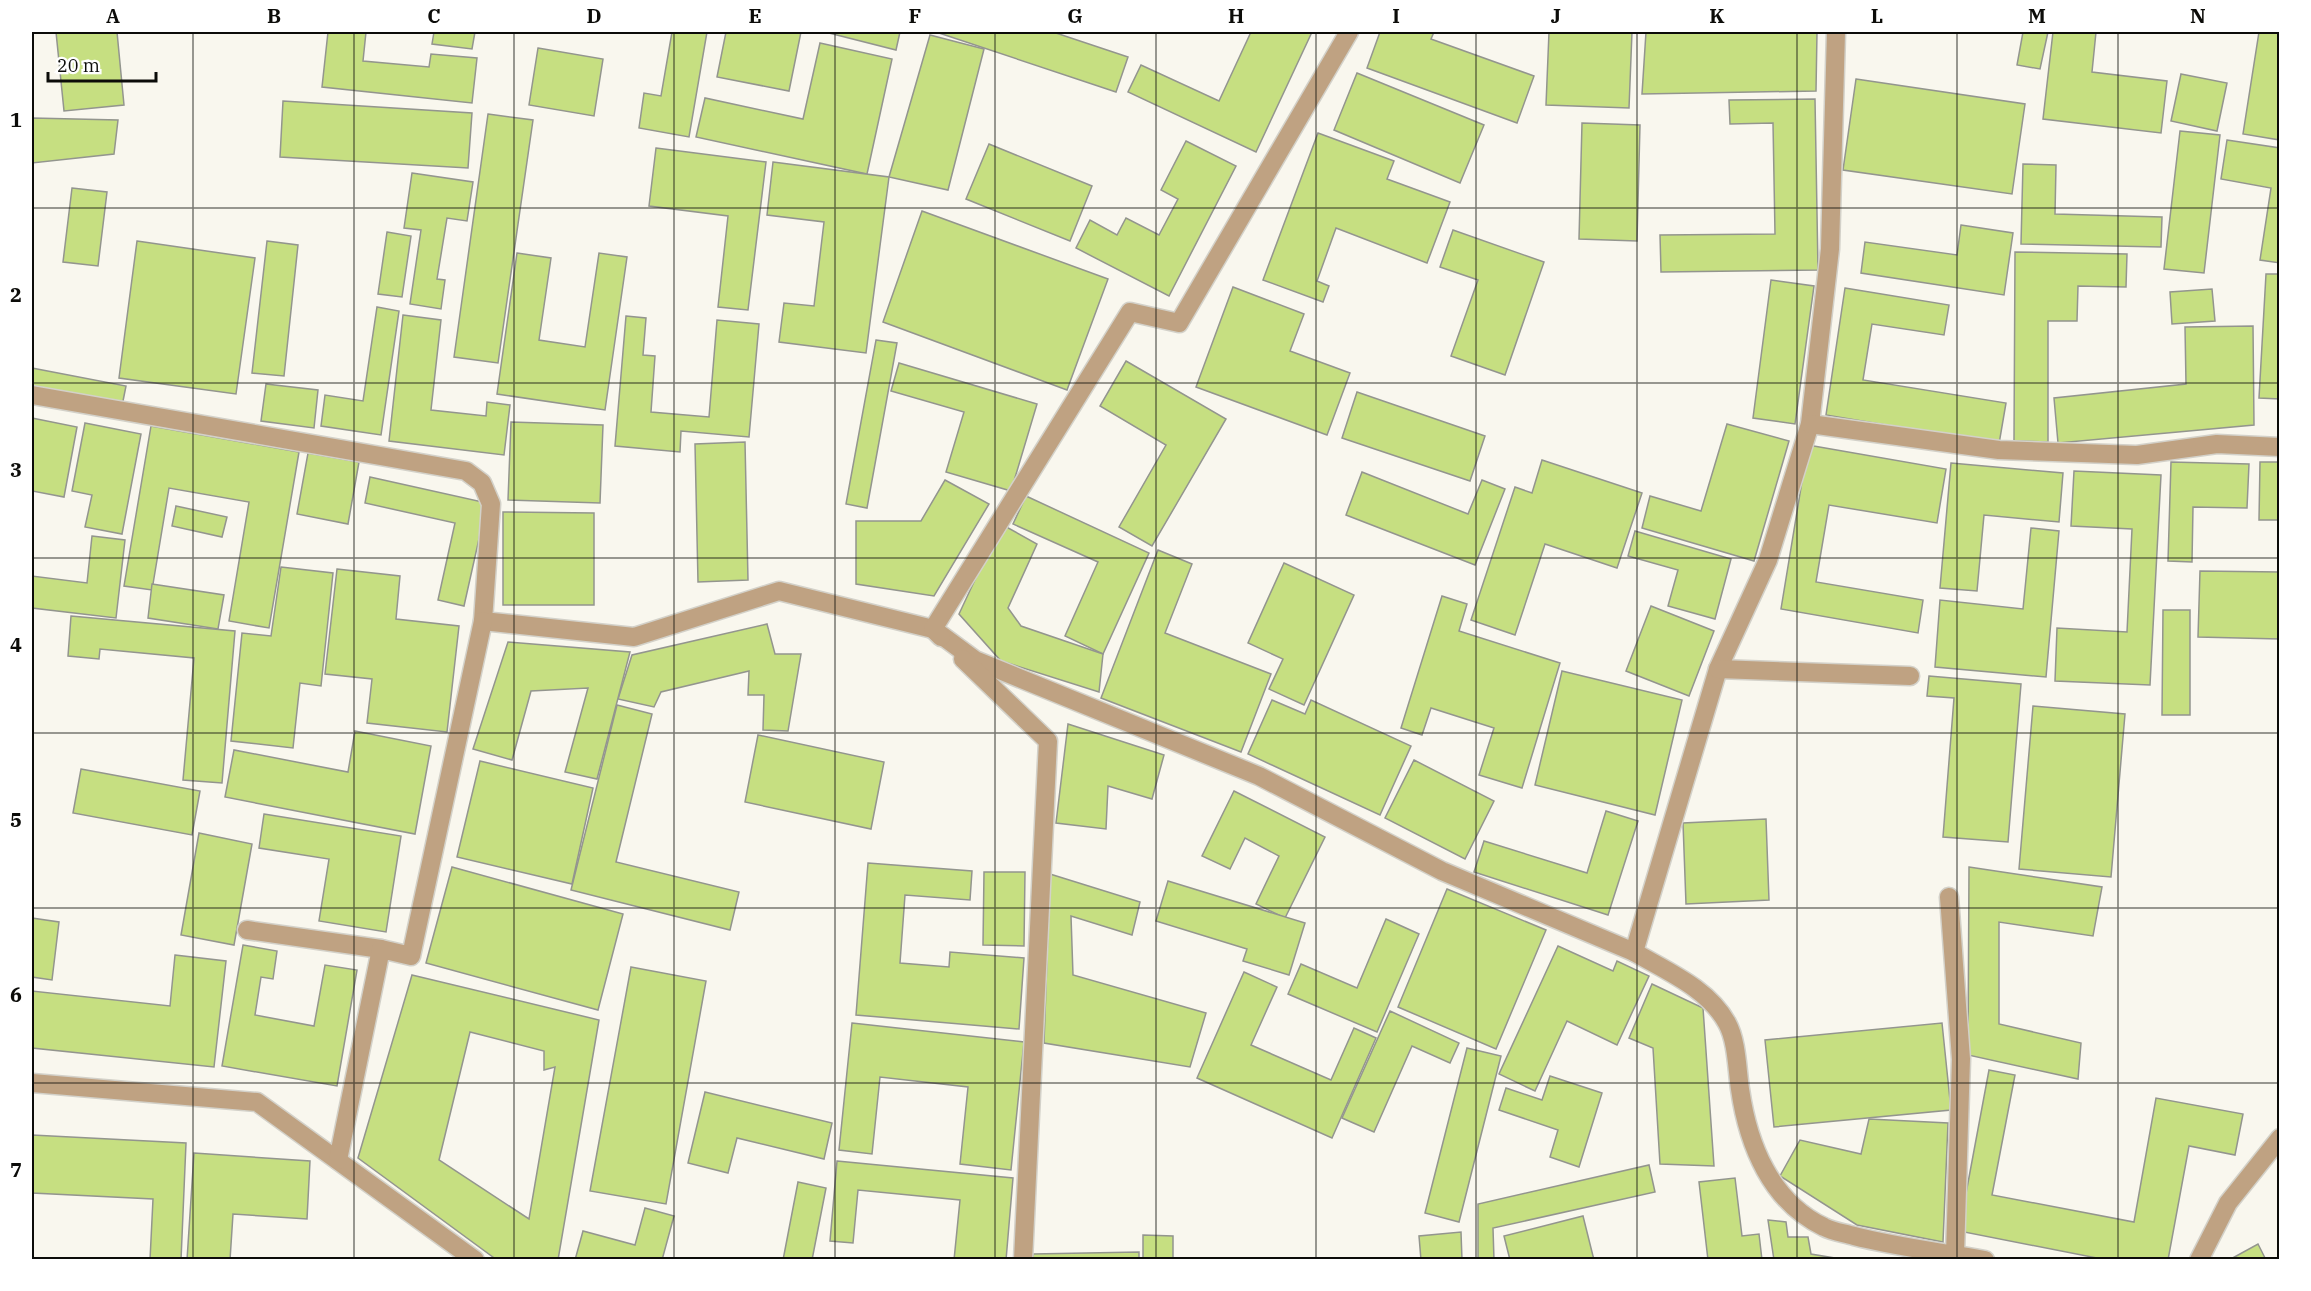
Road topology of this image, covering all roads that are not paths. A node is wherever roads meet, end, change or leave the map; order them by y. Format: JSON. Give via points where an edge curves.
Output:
{"nodes":[{"id":1,"x":1349,"y":32,"type":"edge"},
{"id":2,"x":1836,"y":32,"type":"edge"},
{"id":3,"x":32,"y":395,"type":"edge"},
{"id":4,"x":1810,"y":424,"type":"junction"},
{"id":5,"x":2280,"y":447,"type":"edge"},
{"id":6,"x":483,"y":621,"type":"junction"},
{"id":7,"x":933,"y":629,"type":"junction"},
{"id":8,"x":1718,"y":669,"type":"junction"},
{"id":9,"x":1910,"y":676,"type":"dead end"},
{"id":10,"x":1949,"y":897,"type":"dead end"},
{"id":11,"x":247,"y":930,"type":"dead end"},
{"id":12,"x":381,"y":949,"type":"junction"},
{"id":13,"x":1634,"y":952,"type":"junction"},
{"id":14,"x":32,"y":1083,"type":"edge"},
{"id":15,"x":2280,"y":1138,"type":"edge"},
{"id":16,"x":338,"y":1160,"type":"junction"},
{"id":17,"x":1955,"y":1254,"type":"junction"},
{"id":18,"x":475,"y":1260,"type":"edge"},
{"id":19,"x":1023,"y":1260,"type":"edge"},
{"id":20,"x":1984,"y":1260,"type":"edge"},
{"id":21,"x":2199,"y":1260,"type":"edge"}],
"edges":[{"from":1,"to":7,"type":"street","via":[[1179,323],[1130,312]]},
{"from":2,"to":4,"type":"street","via":[[1830,249]]},
{"from":3,"to":6,"type":"street","via":[[466,471],[482,483],[491,504]]},
{"from":4,"to":5,"type":"street","via":[[1999,450],[2137,455],[2217,444]]},
{"from":4,"to":8,"type":"street","via":[[1768,560]]},
{"from":6,"to":7,"type":"street","via":[[634,637],[779,591]]},
{"from":6,"to":12,"type":"street","via":[[411,956]]},
{"from":7,"to":13,"type":"street","via":[[975,660],[1259,776],[1442,871]]},
{"from":7,"to":19,"type":"street","via":[[1048,741]]},
{"from":8,"to":9,"type":"street"},
{"from":8,"to":13,"type":"street"},
{"from":10,"to":17,"type":"street","via":[[1961,1059]]},
{"from":11,"to":12,"type":"street"},
{"from":12,"to":16,"type":"street"},
{"from":13,"to":17,"type":"street","via":[[1711,1001],[1727,1023],[1743,1111],[1757,1153],[1785,1200],[1826,1229]]},
{"from":14,"to":16,"type":"street","via":[[257,1102]]},
{"from":15,"to":21,"type":"street","via":[[2228,1203]]},
{"from":16,"to":18,"type":"street"},
{"from":17,"to":20,"type":"street"}]}
